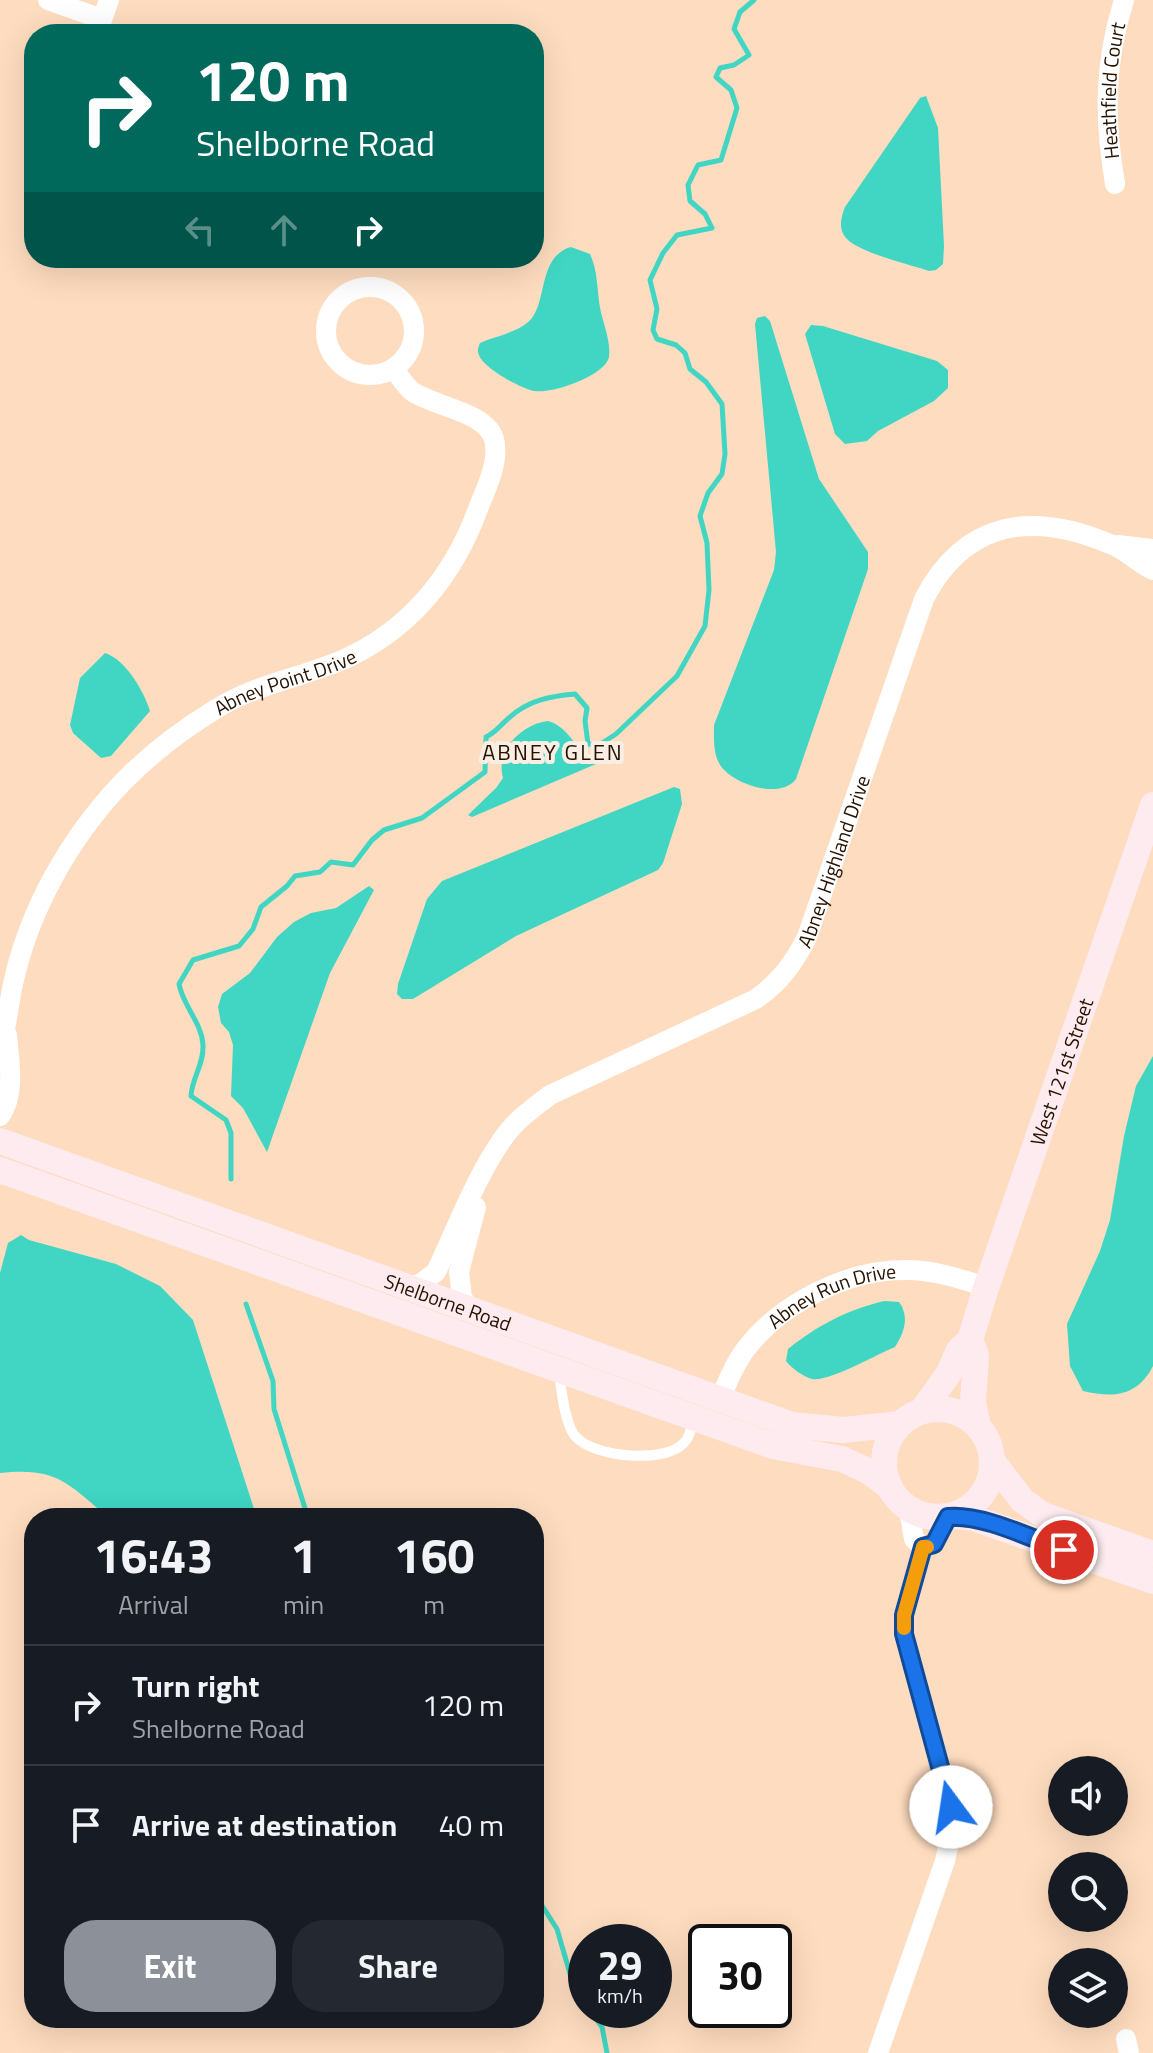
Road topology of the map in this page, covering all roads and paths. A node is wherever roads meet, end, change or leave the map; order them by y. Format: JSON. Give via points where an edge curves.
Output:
{"nodes":[{"id":1,"x":48,"y":0,"type":"edge"},
{"id":2,"x":1124,"y":0,"type":"edge"},
{"id":3,"x":103,"y":18,"type":"edge"},
{"id":4,"x":1115,"y":184,"type":"dead end"},
{"id":5,"x":394,"y":369,"type":"junction"},
{"id":6,"x":1114,"y":545,"type":"junction"},
{"id":7,"x":1153,"y":549,"type":"edge"},
{"id":8,"x":1153,"y":570,"type":"edge"},
{"id":9,"x":1153,"y":805,"type":"edge"},
{"id":10,"x":3,"y":1040,"type":"edge"},
{"id":11,"x":0,"y":1116,"type":"edge"},
{"id":12,"x":0,"y":1141,"type":"edge"},
{"id":13,"x":0,"y":1170,"type":"edge"},
{"id":14,"x":481,"y":1179,"type":"junction"},
{"id":15,"x":405,"y":1287,"type":"junction"},
{"id":16,"x":986,"y":1287,"type":"junction"},
{"id":17,"x":472,"y":1311,"type":"junction"},
{"id":18,"x":970,"y":1340,"type":"junction"},
{"id":19,"x":558,"y":1370,"type":"junction"},
{"id":20,"x":720,"y":1400,"type":"junction"},
{"id":21,"x":693,"y":1418,"type":"junction"},
{"id":22,"x":911,"y":1418,"type":"junction"},
{"id":23,"x":978,"y":1426,"type":"junction"},
{"id":24,"x":993,"y":1462,"type":"junction"},
{"id":25,"x":890,"y":1487,"type":"junction"},
{"id":26,"x":909,"y":1510,"type":"junction"},
{"id":27,"x":952,"y":1516,"type":"junction"},
{"id":28,"x":923,"y":1547,"type":"junction"},
{"id":29,"x":1153,"y":1554,"type":"edge"},
{"id":30,"x":1153,"y":1581,"type":"edge"},
{"id":31,"x":878,"y":2053,"type":"edge"}],
"edges":[{"from":1,"to":3,"type":"street"},
{"from":2,"to":4,"type":"street","name":"Heathfield Court","via":[[1106,93]]},
{"from":5,"to":5,"type":"street","via":[[405,359],[415,332],[406,304],[382,288],[353,290],[340,298],[326,324],[326,338],[340,364],[366,376]]},
{"from":5,"to":10,"type":"street","name":"Abney Point Drive","via":[[410,390],[478,419],[494,439],[494,464],[453,565],[433,593],[392,631],[339,661],[216,709],[120,786],[51,880],[13,984]]},
{"from":6,"to":7,"type":"street","name":"Abney Highland Drive"},
{"from":6,"to":8,"type":"street","name":"Abney Highland Drive"},
{"from":6,"to":14,"type":"street","name":"Abney Highland Drive","via":[[1067,529],[1013,528],[983,535],[943,568],[924,599],[795,961],[756,999],[550,1095],[504,1136]]},
{"from":9,"to":16,"type":"street","name":"West 121st Street"},
{"from":10,"to":11,"type":"street","name":"Abney Point Drive","via":[[11,1076]]},
{"from":12,"to":15,"type":"street","name":"Shelborne Road"},
{"from":13,"to":19,"type":"street","name":"Shelborne Road"},
{"from":14,"to":15,"type":"street","name":"Abney Highland Drive","via":[[436,1272]]},
{"from":14,"to":17,"type":"street","name":"Abney Highland Drive","via":[[459,1272],[462,1298]]},
{"from":15,"to":17,"type":"street","name":"Shelborne Road"},
{"from":16,"to":18,"type":"street","name":"West 121st Street"},
{"from":16,"to":20,"type":"street","name":"Abney Run Drive","via":[[906,1269],[822,1289],[758,1334],[737,1362]]},
{"from":17,"to":20,"type":"street","name":"Shelborne Road"},
{"from":18,"to":22,"type":"street","name":"West 121st Street"},
{"from":18,"to":23,"type":"street","name":"West 121st Street","via":[[976,1355],[973,1402]]},
{"from":19,"to":21,"type":"street","name":"Shelborne Road"},
{"from":19,"to":21,"type":"lane","via":[[572,1432],[598,1450],[635,1456],[674,1450],[684,1443]]},
{"from":20,"to":22,"type":"street","name":"Shelborne Road","via":[[811,1428],[843,1430]]},
{"from":21,"to":25,"type":"street","name":"Shelborne Road","via":[[773,1446],[842,1459]]},
{"from":22,"to":23,"type":"street","via":[[945,1409]]},
{"from":22,"to":25,"type":"street","via":[[885,1451]]},
{"from":23,"to":24,"type":"street"},
{"from":24,"to":27,"type":"street","via":[[984,1492]]},
{"from":24,"to":29,"type":"street","via":[[1022,1500],[1043,1515]]},
{"from":25,"to":26,"type":"street"},
{"from":26,"to":27,"type":"street","via":[[923,1516]]},
{"from":26,"to":28,"type":"street","via":[[914,1539]]},
{"from":27,"to":28,"type":"street","via":[[934,1544]]},
{"from":27,"to":30,"type":"street","via":[[973,1518]]},
{"from":28,"to":31,"type":"street","via":[[904,1615],[904,1634],[947,1789],[952,1829]]}]}
